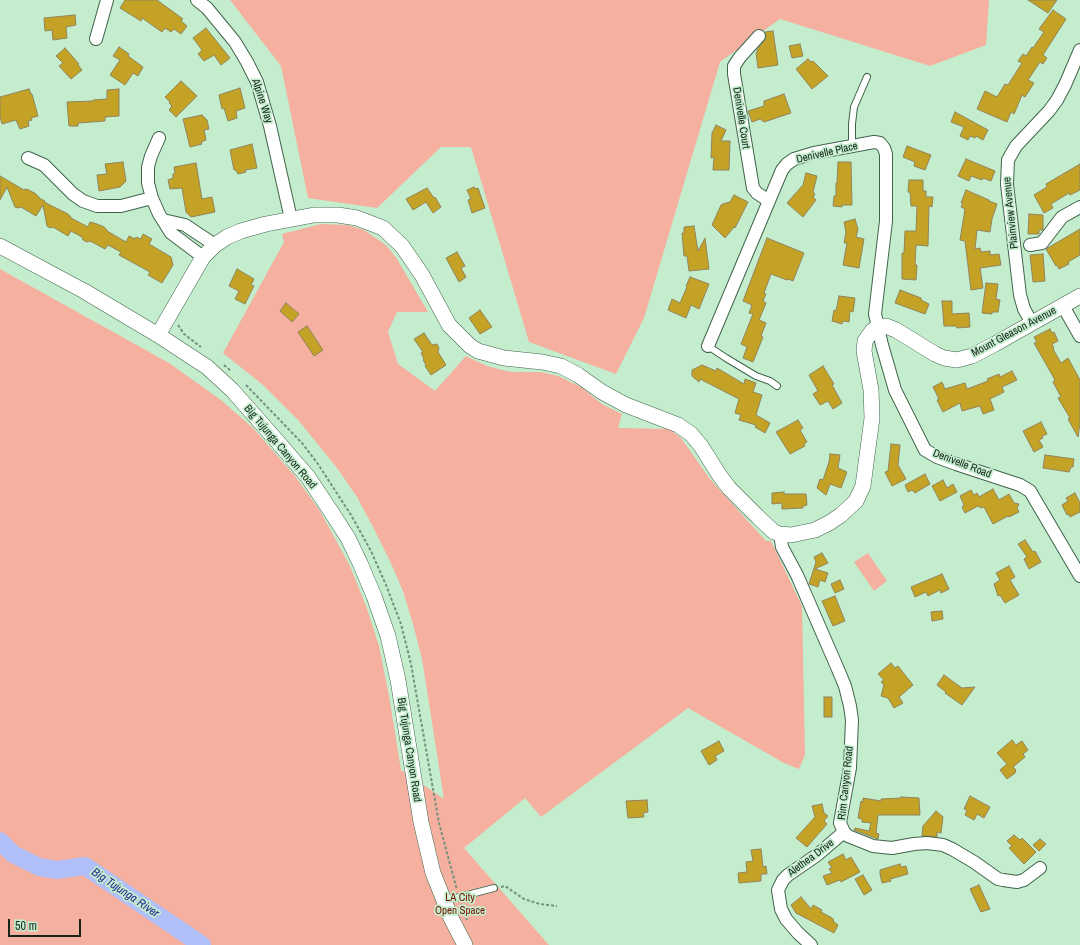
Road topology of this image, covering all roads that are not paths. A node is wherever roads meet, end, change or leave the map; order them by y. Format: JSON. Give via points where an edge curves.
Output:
{"nodes":[{"id":1,"x":107,"y":0,"type":"edge"},
{"id":2,"x":197,"y":0,"type":"edge"},
{"id":3,"x":758,"y":36,"type":"dead end"},
{"id":4,"x":96,"y":39,"type":"dead end"},
{"id":5,"x":1080,"y":50,"type":"edge"},
{"id":6,"x":867,"y":77,"type":"dead end"},
{"id":7,"x":159,"y":138,"type":"dead end"},
{"id":8,"x":852,"y":147,"type":"junction"},
{"id":9,"x":28,"y":158,"type":"dead end"},
{"id":10,"x":152,"y":198,"type":"junction"},
{"id":11,"x":769,"y":201,"type":"junction"},
{"id":12,"x":1080,"y":207,"type":"edge"},
{"id":13,"x":291,"y":219,"type":"junction"},
{"id":14,"x":163,"y":220,"type":"junction"},
{"id":15,"x":215,"y":245,"type":"junction"},
{"id":16,"x":1030,"y":245,"type":"dead end"},
{"id":17,"x":0,"y":246,"type":"edge"},
{"id":18,"x":203,"y":257,"type":"junction"},
{"id":19,"x":1080,"y":296,"type":"edge"},
{"id":20,"x":1063,"y":306,"type":"junction"},
{"id":21,"x":1032,"y":323,"type":"junction"},
{"id":22,"x":878,"y":327,"type":"junction"},
{"id":23,"x":158,"y":335,"type":"junction"},
{"id":24,"x":1080,"y":336,"type":"edge"},
{"id":25,"x":708,"y":346,"type":"joint"},
{"id":26,"x":777,"y":386,"type":"dead end"},
{"id":27,"x":780,"y":534,"type":"junction"},
{"id":28,"x":1080,"y":576,"type":"edge"},
{"id":29,"x":844,"y":832,"type":"junction"},
{"id":30,"x":1040,"y":868,"type":"dead end"},
{"id":31,"x":494,"y":888,"type":"road end"},
{"id":32,"x":444,"y":901,"type":"junction"},
{"id":33,"x":465,"y":945,"type":"edge"},
{"id":34,"x":811,"y":945,"type":"edge"}],
"edges":[{"from":1,"to":4,"type":"street"},
{"from":2,"to":13,"type":"street","name":"Alpine Way","via":[[212,13],[235,42],[257,82],[270,126]]},
{"from":3,"to":11,"type":"street","name":"Denivelle Court","via":[[734,66],[734,74],[753,188]]},
{"from":5,"to":21,"type":"street","name":"Plainview Avenue","via":[[1059,96],[1016,146],[1008,160],[1007,184],[1020,296]]},
{"from":6,"to":8,"type":"lane","via":[[854,107]]},
{"from":7,"to":10,"type":"street","via":[[148,167],[148,183]]},
{"from":8,"to":11,"type":"street","name":"Denivelle Place","via":[[804,156],[787,164]]},
{"from":8,"to":22,"type":"street","name":"Denivelle Place","via":[[880,143],[886,154],[886,220],[875,310]]},
{"from":9,"to":10,"type":"street","via":[[44,165],[83,201],[97,206],[121,206]]},
{"from":10,"to":14,"type":"street"},
{"from":11,"to":25,"type":"street","name":"Denivelle Place"},
{"from":12,"to":16,"type":"street","via":[[1062,217],[1042,243]]},
{"from":13,"to":15,"type":"street","via":[[242,231]]},
{"from":13,"to":27,"type":"street","via":[[314,215],[338,215],[357,218],[383,228],[413,260],[449,325],[470,346],[496,357],[561,366],[626,405],[678,425],[691,434],[701,446],[729,488],[765,525]]},
{"from":14,"to":15,"type":"street","via":[[185,225]]},
{"from":14,"to":18,"type":"street","via":[[171,233]]},
{"from":15,"to":18,"type":"street"},
{"from":17,"to":23,"type":"street","name":"Big Tujunga Canyon Road","via":[[84,291]]},
{"from":18,"to":23,"type":"street"},
{"from":19,"to":20,"type":"street","name":"Mount Gleason Avenue"},
{"from":20,"to":21,"type":"street","name":"Mount Gleason Avenue"},
{"from":20,"to":24,"type":"street"},
{"from":21,"to":22,"type":"street","name":"Mount Gleason Avenue","via":[[972,356],[957,360],[935,354],[896,330],[886,326]]},
{"from":22,"to":27,"type":"street","via":[[865,341],[872,418],[863,486],[856,501],[849,509],[815,530],[791,535]]},
{"from":22,"to":28,"type":"street","name":"Denivelle Road","via":[[895,390],[925,450],[1030,491]]},
{"from":23,"to":32,"type":"street","name":"Big Tujunga Canyon Road","via":[[207,368],[232,390],[308,477],[348,538],[374,596],[388,636],[398,680],[421,822],[433,873]]},
{"from":25,"to":26,"type":"lane"},
{"from":27,"to":29,"type":"street","name":"Rim Canyon Road","via":[[782,547],[837,667],[850,706],[850,768],[840,823]]},
{"from":29,"to":30,"type":"street","name":"Rim Canyon Road","via":[[873,846],[892,848],[927,843],[943,845],[1003,880],[1024,880]]},
{"from":29,"to":34,"type":"street","name":"Alethea Drive","via":[[788,875],[778,890],[786,919]]},
{"from":31,"to":32,"type":"lane"},
{"from":32,"to":33,"type":"street","name":"Big Tujunga Canyon Road"}]}
